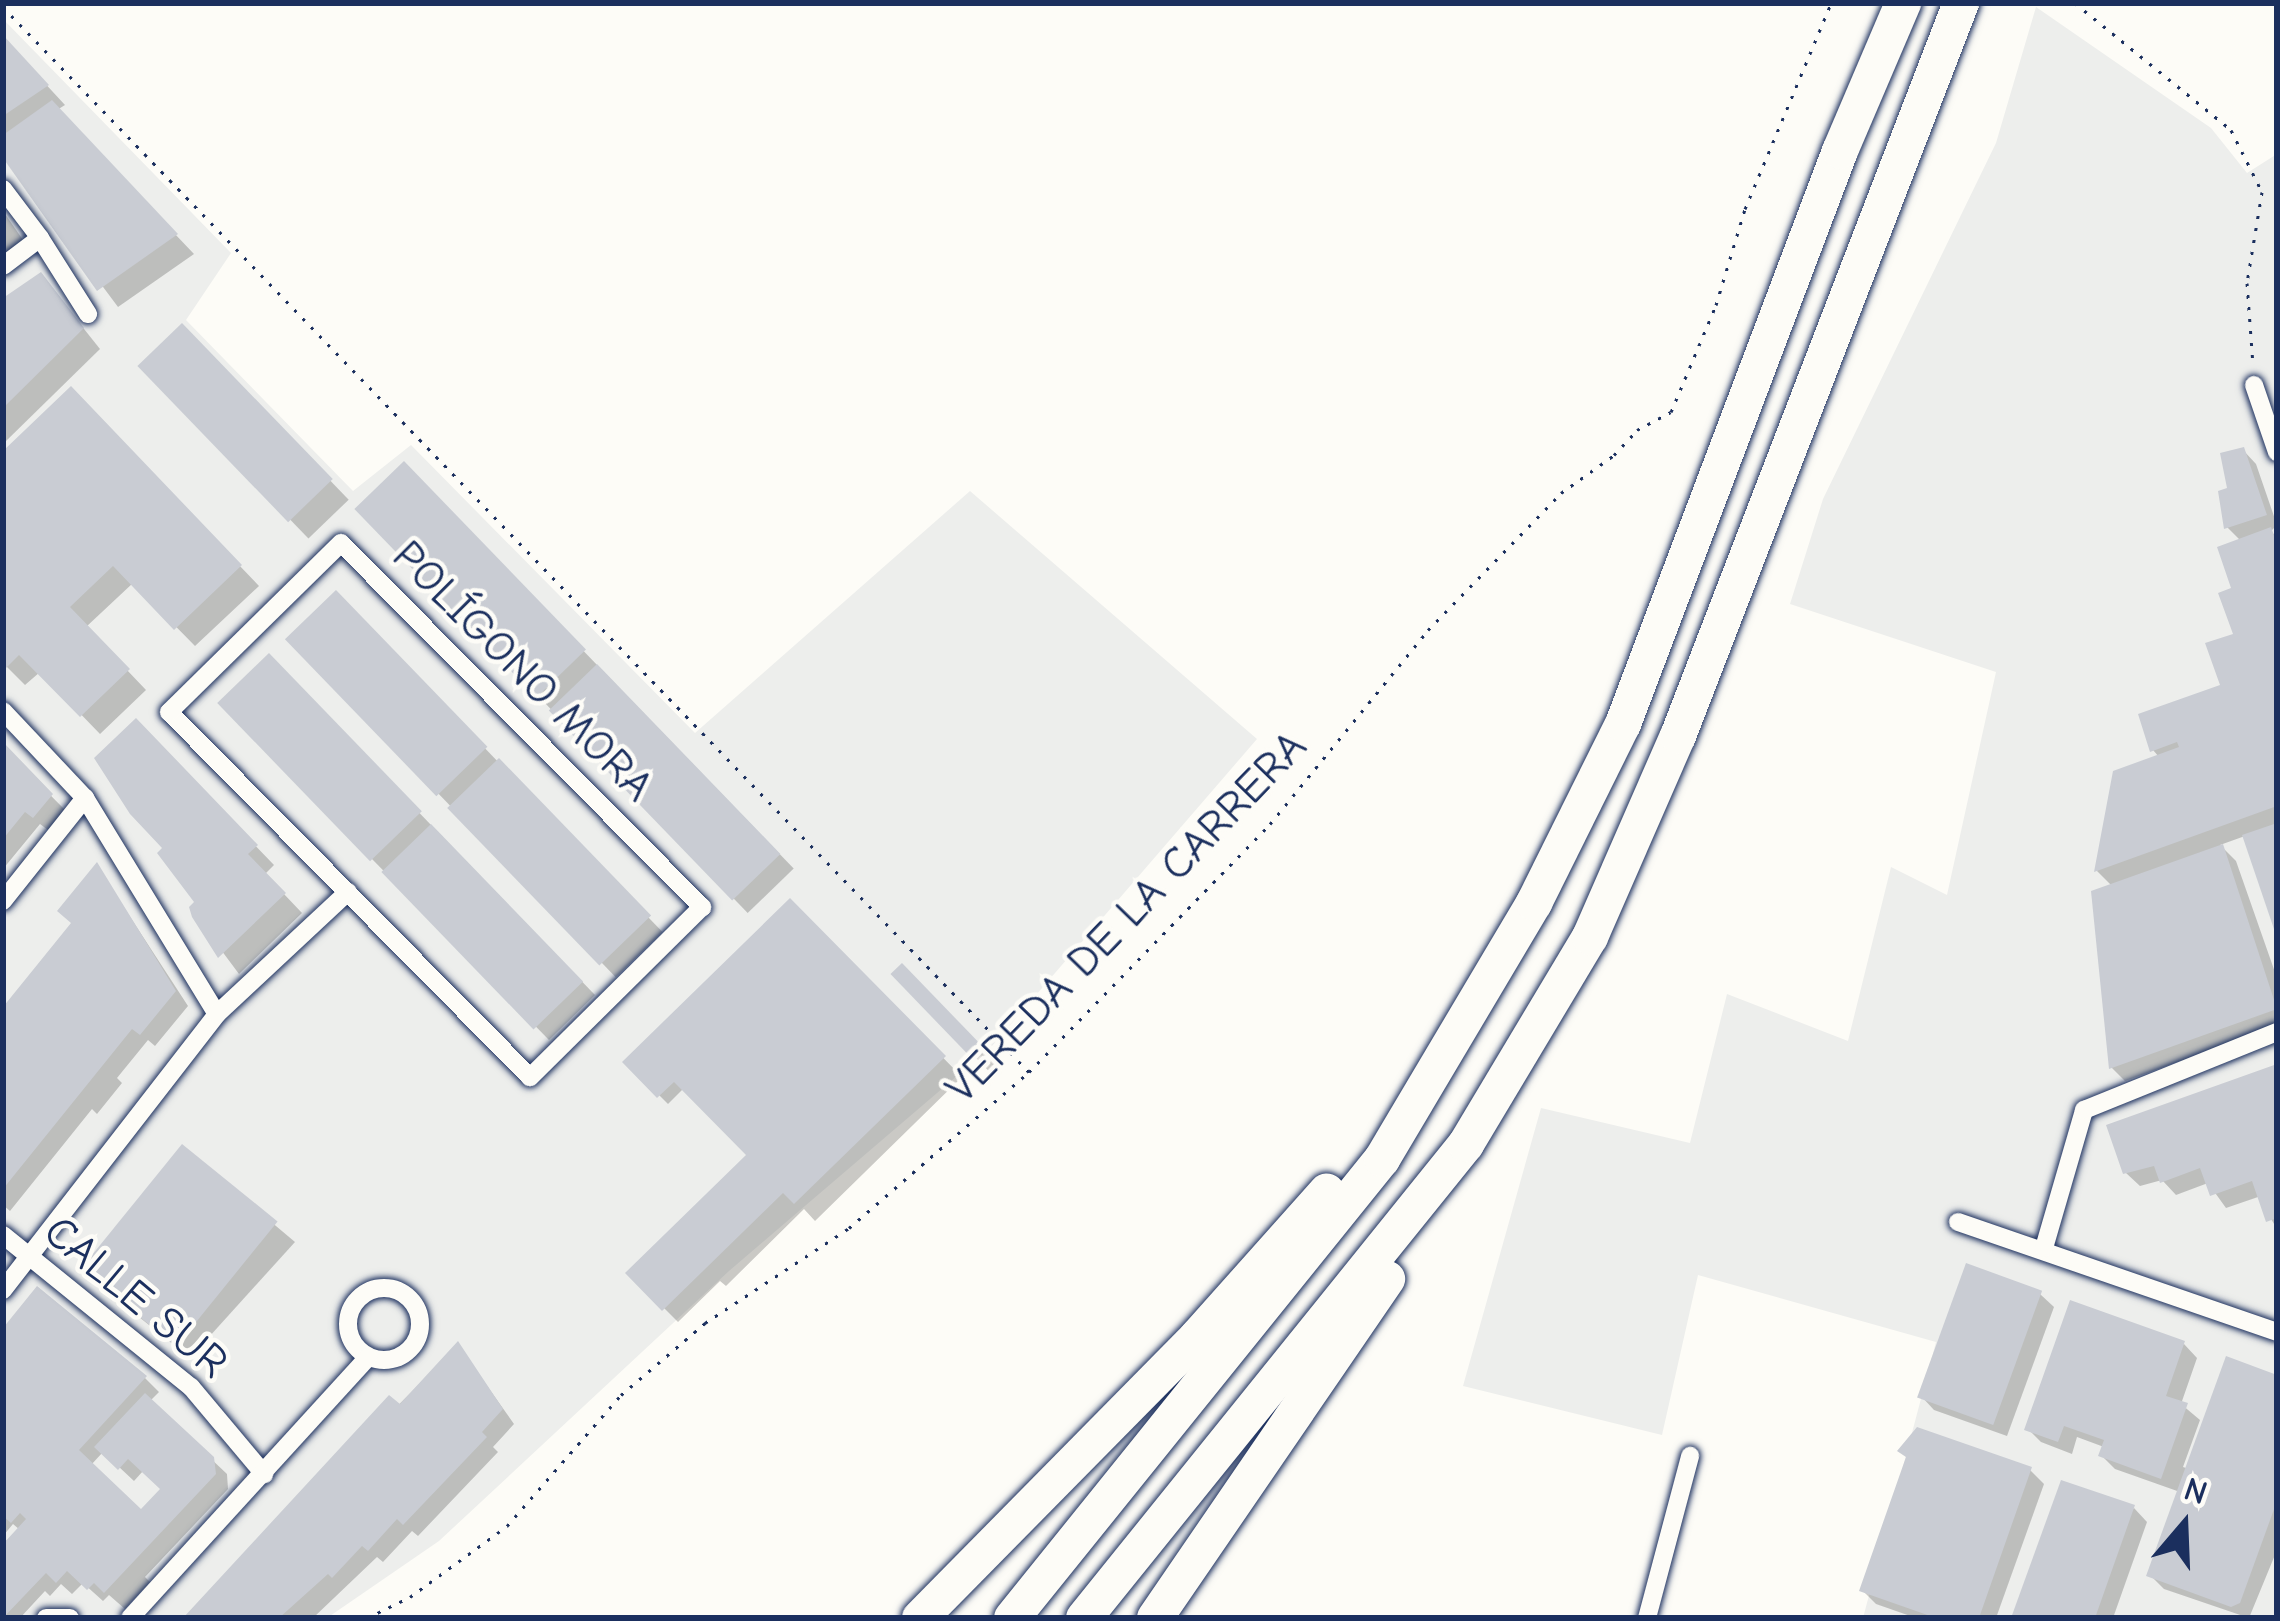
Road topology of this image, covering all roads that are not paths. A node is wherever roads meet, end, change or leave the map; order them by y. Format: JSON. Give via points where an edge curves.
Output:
{"nodes":[{"id":1,"x":1903,"y":3,"type":"edge"},
{"id":2,"x":1961,"y":3,"type":"edge"},
{"id":3,"x":3,"y":189,"type":"edge"},
{"id":4,"x":40,"y":238,"type":"junction"},
{"id":5,"x":3,"y":266,"type":"edge"},
{"id":6,"x":88,"y":314,"type":"dead end"},
{"id":7,"x":2254,"y":385,"type":"road end"},
{"id":8,"x":2277,"y":452,"type":"edge"},
{"id":9,"x":3,"y":711,"type":"edge"},
{"id":10,"x":85,"y":798,"type":"junction"},
{"id":11,"x":348,"y":892,"type":"junction"},
{"id":12,"x":3,"y":902,"type":"edge"},
{"id":13,"x":217,"y":1015,"type":"junction"},
{"id":14,"x":1464,"y":1028,"type":"junction"},
{"id":15,"x":2277,"y":1032,"type":"edge"},
{"id":16,"x":1466,"y":1144,"type":"junction"},
{"id":17,"x":1958,"y":1222,"type":"dead end"},
{"id":18,"x":3,"y":1235,"type":"edge"},
{"id":19,"x":2044,"y":1248,"type":"junction"},
{"id":20,"x":30,"y":1258,"type":"junction"},
{"id":21,"x":3,"y":1290,"type":"edge"},
{"id":22,"x":2277,"y":1332,"type":"edge"},
{"id":23,"x":368,"y":1357,"type":"junction"},
{"id":24,"x":1690,"y":1456,"type":"dead end"},
{"id":25,"x":264,"y":1474,"type":"junction"},
{"id":26,"x":46,"y":1618,"type":"edge"},
{"id":27,"x":70,"y":1618,"type":"edge"},
{"id":28,"x":130,"y":1618,"type":"edge"},
{"id":29,"x":920,"y":1618,"type":"edge"},
{"id":30,"x":1012,"y":1618,"type":"edge"},
{"id":31,"x":1084,"y":1618,"type":"edge"},
{"id":32,"x":1155,"y":1618,"type":"edge"},
{"id":33,"x":1647,"y":1618,"type":"edge"}],
"edges":[{"from":1,"to":14,"type":"highway","via":[[1623,724]]},
{"from":2,"to":16,"type":"highway","via":[[1644,823],[1590,937]]},
{"from":3,"to":4,"type":"street"},
{"from":4,"to":5,"type":"street"},
{"from":4,"to":6,"type":"street"},
{"from":7,"to":8,"type":"street"},
{"from":9,"to":10,"type":"street"},
{"from":10,"to":12,"type":"street"},
{"from":10,"to":13,"type":"street"},
{"from":11,"to":11,"type":"street","name":"POLÍGONO MORA","via":[[169,712],[341,543],[702,907],[530,1077]]},
{"from":11,"to":13,"type":"street"},
{"from":13,"to":20,"type":"street"},
{"from":14,"to":29,"type":"highway","via":[[1226,1306]]},
{"from":14,"to":30,"type":"highway","via":[[1370,1175]]},
{"from":15,"to":19,"type":"street","via":[[2084,1110]]},
{"from":16,"to":31,"type":"highway"},
{"from":16,"to":32,"type":"highway","via":[[1438,1204]]},
{"from":17,"to":19,"type":"street"},
{"from":18,"to":20,"type":"street","name":"CALLE SUR"},
{"from":19,"to":22,"type":"street"},
{"from":20,"to":21,"type":"street"},
{"from":20,"to":25,"type":"street","name":"CALLE SUR","via":[[191,1387]]},
{"from":23,"to":23,"type":"street","via":[[400,1357],[420,1332],[420,1316],[400,1291],[368,1291],[348,1316],[355,1347]]},
{"from":23,"to":25,"type":"street"},
{"from":24,"to":33,"type":"street"},
{"from":25,"to":28,"type":"street"},
{"from":26,"to":27,"type":"street"}]}
